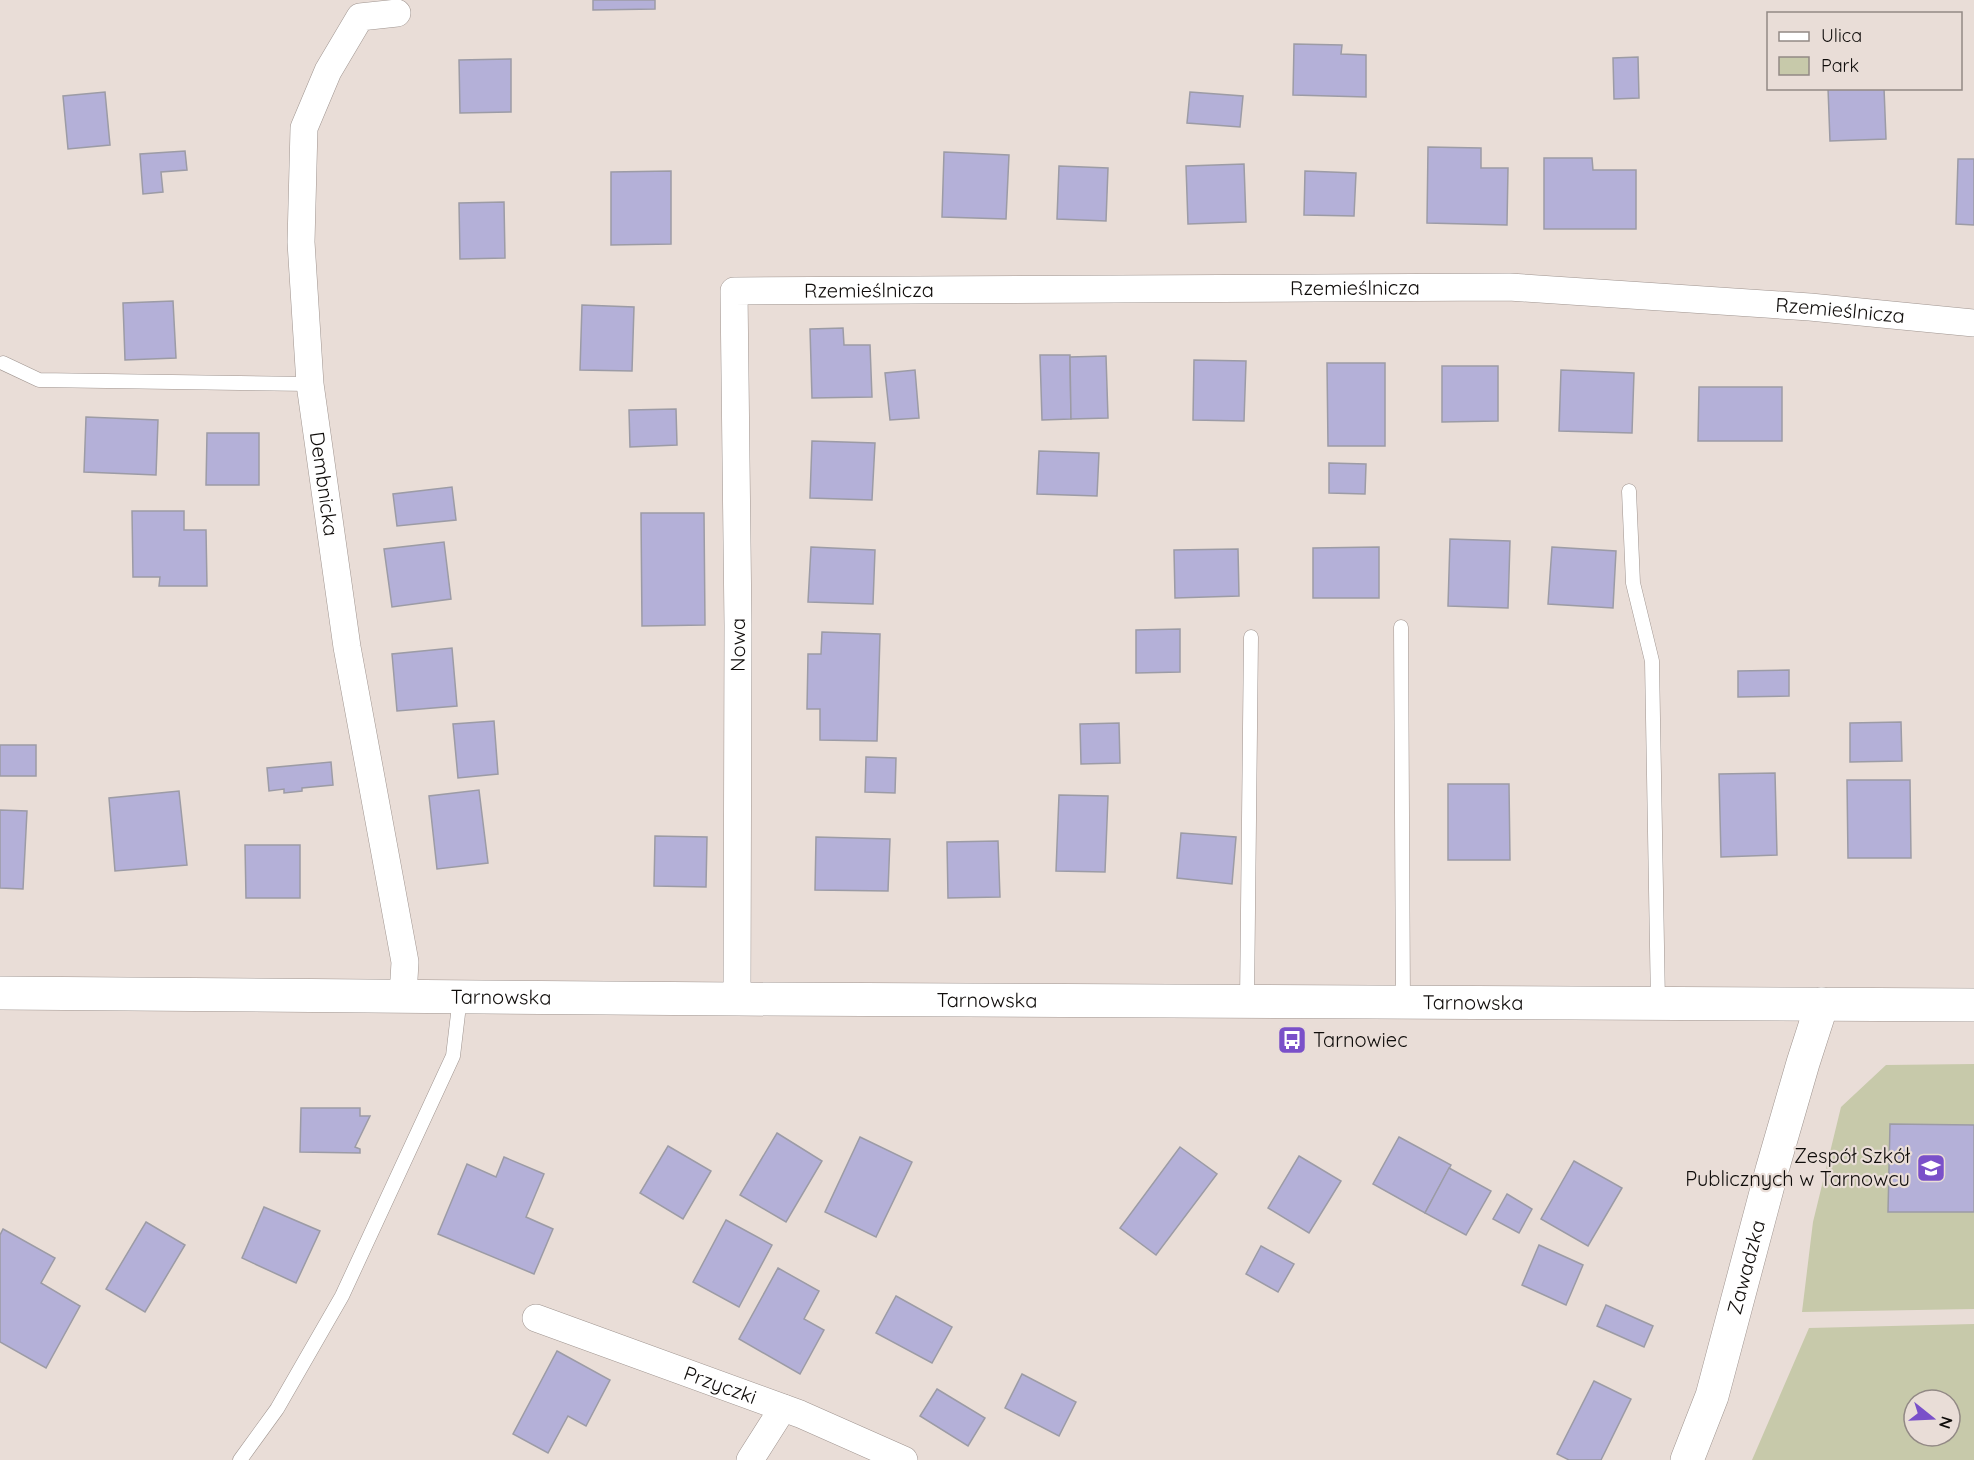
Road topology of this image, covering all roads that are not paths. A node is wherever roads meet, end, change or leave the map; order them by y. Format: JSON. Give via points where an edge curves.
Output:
{"nodes":[{"id":1,"x":397,"y":13,"type":"dead end"},
{"id":2,"x":734,"y":291,"type":"joint"},
{"id":3,"x":1974,"y":323,"type":"edge"},
{"id":4,"x":3,"y":363,"type":"dead end"},
{"id":5,"x":310,"y":384,"type":"junction"},
{"id":6,"x":1629,"y":490,"type":"dead end"},
{"id":7,"x":1401,"y":627,"type":"dead end"},
{"id":8,"x":1251,"y":637,"type":"dead end"},
{"id":9,"x":0,"y":993,"type":"edge"},
{"id":10,"x":403,"y":996,"type":"junction"},
{"id":11,"x":460,"y":997,"type":"junction"},
{"id":12,"x":737,"y":999,"type":"junction"},
{"id":13,"x":1247,"y":1002,"type":"junction"},
{"id":14,"x":1403,"y":1002,"type":"junction"},
{"id":15,"x":1658,"y":1003,"type":"junction"},
{"id":16,"x":1822,"y":1004,"type":"junction"},
{"id":17,"x":1974,"y":1005,"type":"edge"},
{"id":18,"x":536,"y":1318,"type":"dead end"},
{"id":19,"x":783,"y":1408,"type":"junction"},
{"id":20,"x":240,"y":1460,"type":"edge"},
{"id":21,"x":750,"y":1460,"type":"edge"},
{"id":22,"x":904,"y":1460,"type":"edge"},
{"id":23,"x":1687,"y":1460,"type":"edge"}],
"edges":[{"from":1,"to":5,"type":"street","name":"Dembnicka","via":[[360,17],[328,71],[304,128],[301,242]]},
{"from":2,"to":3,"type":"street","name":"Rzemieślnicza","via":[[1509,287],[1810,307]]},
{"from":2,"to":12,"type":"street","name":"Nowa"},
{"from":4,"to":5,"type":"lane","via":[[39,380]]},
{"from":5,"to":10,"type":"street","name":"Dembnicka","via":[[347,647],[405,962]]},
{"from":6,"to":15,"type":"lane","via":[[1632,583],[1652,661]]},
{"from":7,"to":14,"type":"lane"},
{"from":8,"to":13,"type":"lane"},
{"from":9,"to":10,"type":"main road","name":"Tarnowska"},
{"from":10,"to":11,"type":"main road","name":"Tarnowska"},
{"from":11,"to":12,"type":"main road","name":"Tarnowska"},
{"from":11,"to":20,"type":"lane","via":[[453,1056],[342,1296],[277,1409]]},
{"from":12,"to":13,"type":"main road","name":"Tarnowska"},
{"from":13,"to":14,"type":"main road","name":"Tarnowska"},
{"from":14,"to":15,"type":"main road","name":"Tarnowska"},
{"from":15,"to":16,"type":"main road","name":"Tarnowska"},
{"from":16,"to":17,"type":"main road","name":"Tarnowska"},
{"from":16,"to":23,"type":"main road","name":"Zawadzka","via":[[1772,1170],[1712,1396]]},
{"from":18,"to":19,"type":"street","name":"Przyczki"},
{"from":19,"to":21,"type":"street"},
{"from":19,"to":22,"type":"street","name":"Przyczki"}]}
